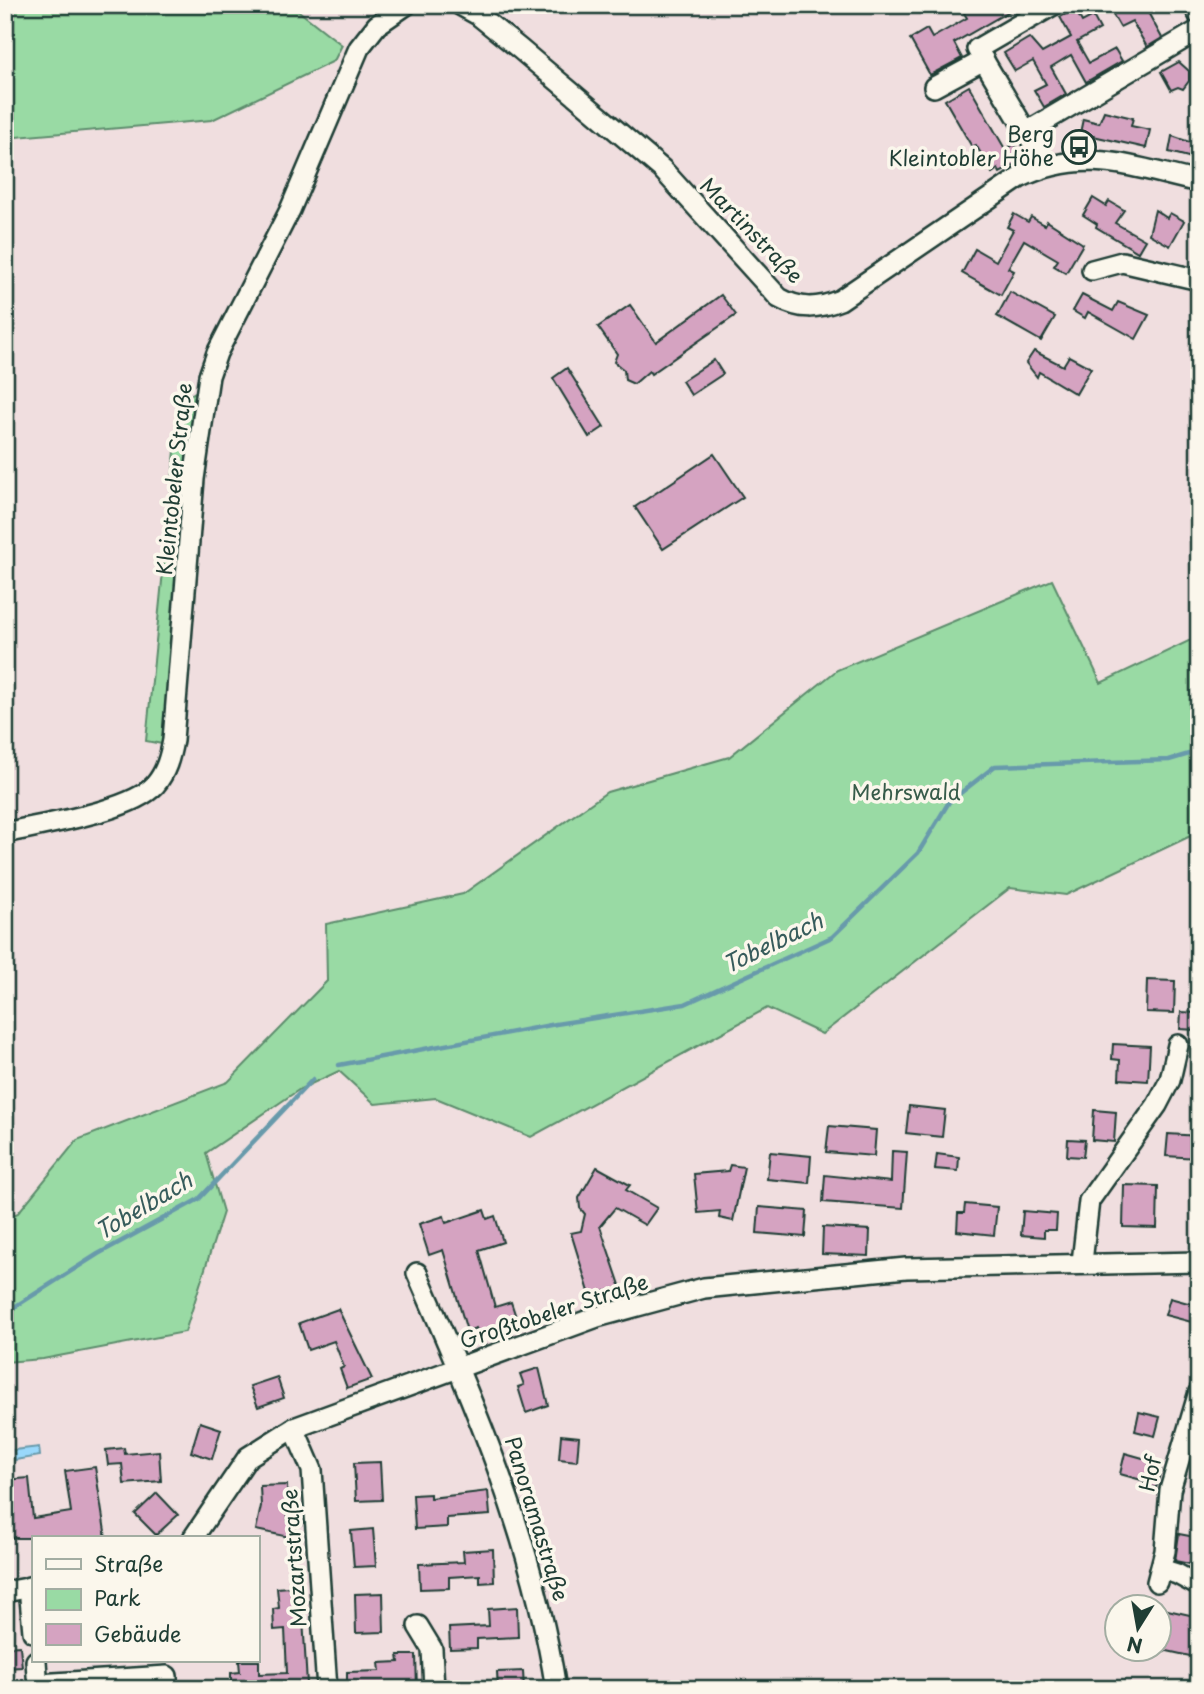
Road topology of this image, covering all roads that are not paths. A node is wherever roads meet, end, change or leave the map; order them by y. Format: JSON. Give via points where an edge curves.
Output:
{"nodes":[{"id":1,"x":406,"y":5,"type":"edge"},
{"id":2,"x":460,"y":5,"type":"edge"},
{"id":3,"x":1053,"y":5,"type":"edge"},
{"id":4,"x":1193,"y":5,"type":"edge"},
{"id":5,"x":1199,"y":15,"type":"edge"},
{"id":6,"x":1199,"y":30,"type":"edge"},
{"id":7,"x":984,"y":60,"type":"junction"},
{"id":8,"x":934,"y":87,"type":"dead end"},
{"id":9,"x":1028,"y":131,"type":"junction"},
{"id":10,"x":1046,"y":165,"type":"junction"},
{"id":11,"x":1199,"y":182,"type":"edge"},
{"id":12,"x":1092,"y":270,"type":"dead end"},
{"id":13,"x":1199,"y":281,"type":"edge"},
{"id":14,"x":5,"y":833,"type":"edge"},
{"id":15,"x":1178,"y":1045,"type":"dead end"},
{"id":16,"x":1082,"y":1262,"type":"junction"},
{"id":17,"x":1199,"y":1262,"type":"edge"},
{"id":18,"x":417,"y":1273,"type":"dead end"},
{"id":19,"x":459,"y":1367,"type":"junction"},
{"id":20,"x":1199,"y":1392,"type":"edge"},
{"id":21,"x":294,"y":1428,"type":"junction"},
{"id":22,"x":194,"y":1536,"type":"edge"},
{"id":23,"x":1199,"y":1586,"type":"edge"},
{"id":24,"x":31,"y":1587,"type":"edge"},
{"id":25,"x":5,"y":1592,"type":"edge"},
{"id":26,"x":32,"y":1610,"type":"edge"},
{"id":27,"x":418,"y":1626,"type":"dead end"},
{"id":28,"x":36,"y":1662,"type":"edge"},
{"id":29,"x":38,"y":1687,"type":"edge"},
{"id":30,"x":167,"y":1689,"type":"edge"},
{"id":31,"x":327,"y":1689,"type":"edge"},
{"id":32,"x":435,"y":1689,"type":"edge"},
{"id":33,"x":556,"y":1689,"type":"edge"}],
"edges":[{"from":1,"to":14,"type":"street","name":"Kleintobeler Straße","via":[[377,25],[359,48],[290,210],[209,376],[194,479],[173,740],[163,773],[154,786],[127,804]]},
{"from":2,"to":10,"type":"street","name":"Martinstraße","via":[[499,32],[662,169],[779,298],[799,307],[840,300],[1007,186]]},
{"from":3,"to":7,"type":"street","via":[[977,49]]},
{"from":4,"to":5,"type":"street"},
{"from":6,"to":9,"type":"street"},
{"from":7,"to":8,"type":"street"},
{"from":7,"to":9,"type":"street"},
{"from":9,"to":10,"type":"street"},
{"from":10,"to":11,"type":"street","name":"Martinstraße","via":[[1079,159],[1108,162]]},
{"from":12,"to":13,"type":"street","via":[[1122,262]]},
{"from":15,"to":16,"type":"street","via":[[1170,1080],[1157,1105],[1089,1201]]},
{"from":16,"to":17,"type":"street","name":"Großtobeler Straße"},
{"from":16,"to":19,"type":"street","name":"Großtobeler Straße","via":[[906,1268],[704,1288],[597,1317]]},
{"from":18,"to":19,"type":"street","name":"Panoramastraße"},
{"from":19,"to":21,"type":"street","name":"Großtobeler Straße"},
{"from":19,"to":33,"type":"street","name":"Panoramastraße","via":[[528,1553]]},
{"from":20,"to":23,"type":"street","name":"Hof","via":[[1170,1490],[1159,1576],[1177,1574]]},
{"from":21,"to":22,"type":"street","name":"Großtobeler Straße","via":[[248,1457]]},
{"from":21,"to":31,"type":"street","name":"Mozartstraße","via":[[313,1470]]},
{"from":24,"to":25,"type":"street"},
{"from":24,"to":26,"type":"street"},
{"from":27,"to":32,"type":"street","via":[[432,1649]]},
{"from":28,"to":29,"type":"street"},
{"from":29,"to":30,"type":"street","via":[[167,1676]]}]}
